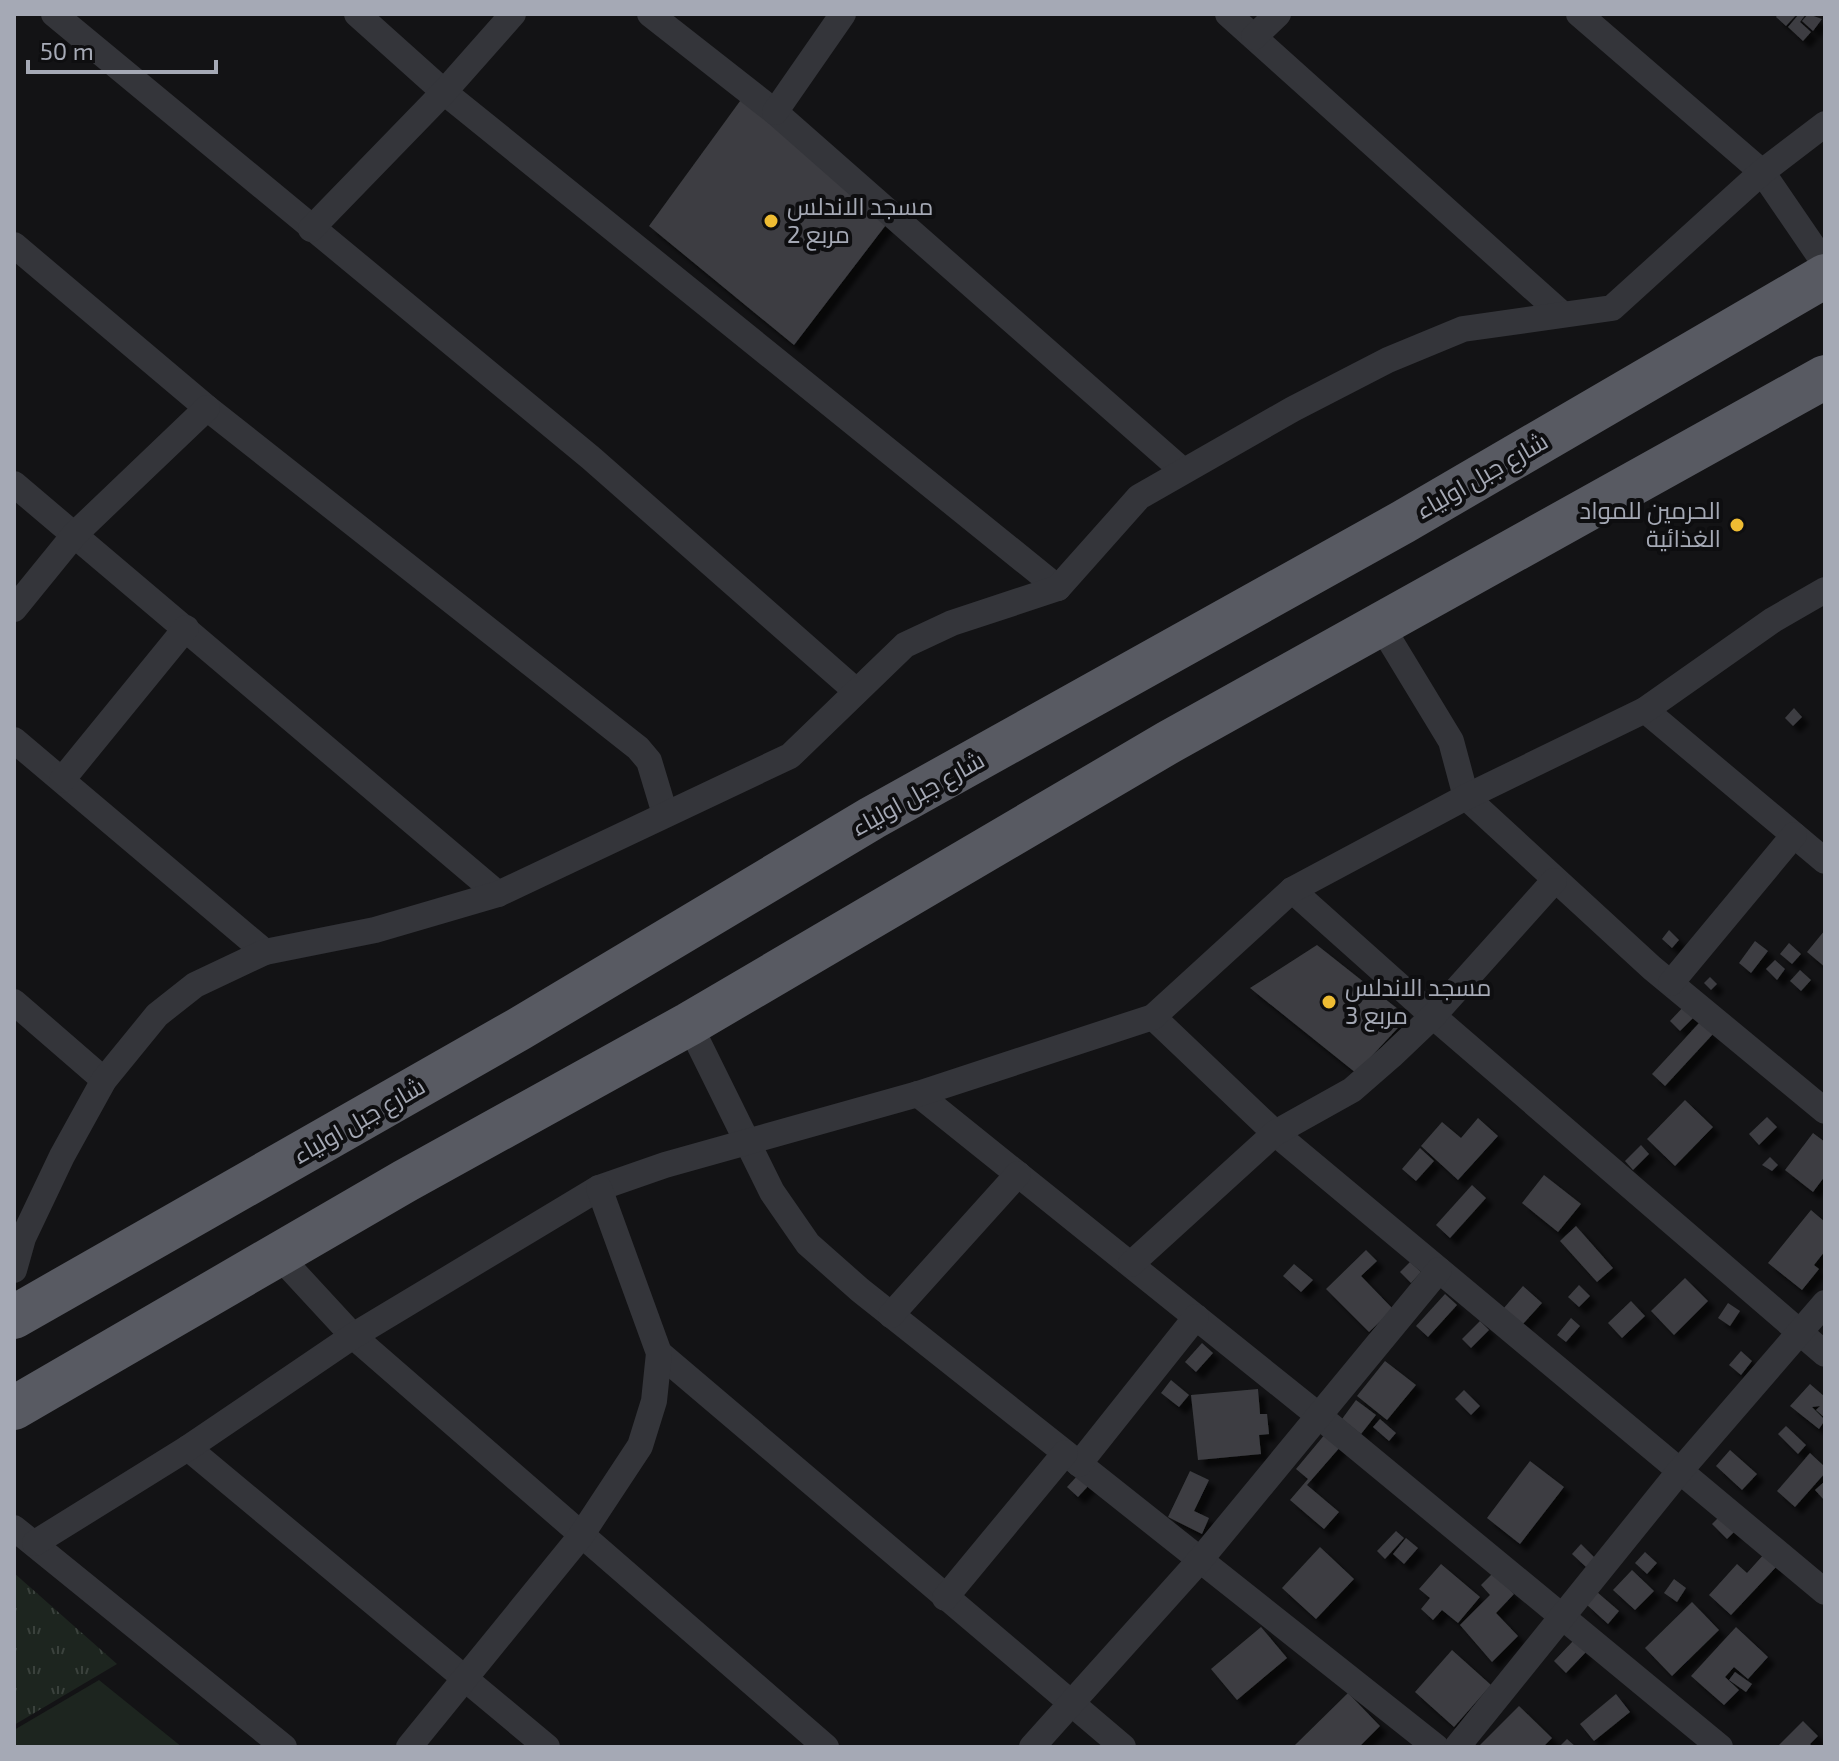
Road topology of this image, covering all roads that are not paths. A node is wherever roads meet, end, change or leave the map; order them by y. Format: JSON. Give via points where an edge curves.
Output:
{"nodes":[{"id":1,"x":54,"y":14,"type":"edge"},
{"id":2,"x":357,"y":14,"type":"edge"},
{"id":3,"x":513,"y":14,"type":"edge"},
{"id":4,"x":650,"y":14,"type":"edge"},
{"id":5,"x":843,"y":14,"type":"edge"},
{"id":6,"x":1228,"y":14,"type":"edge"},
{"id":7,"x":1278,"y":14,"type":"edge"},
{"id":8,"x":1579,"y":14,"type":"edge"},
{"id":9,"x":1254,"y":37,"type":"junction"},
{"id":10,"x":444,"y":92,"type":"junction"},
{"id":11,"x":775,"y":112,"type":"junction"},
{"id":12,"x":1825,"y":124,"type":"edge"},
{"id":13,"x":1762,"y":172,"type":"junction"},
{"id":14,"x":311,"y":229,"type":"junction"},
{"id":15,"x":14,"y":245,"type":"edge"},
{"id":16,"x":1825,"y":264,"type":"edge"},
{"id":17,"x":1825,"y":276,"type":"edge"},
{"id":18,"x":1562,"y":314,"type":"junction"},
{"id":19,"x":1825,"y":377,"type":"edge"},
{"id":20,"x":207,"y":408,"type":"junction"},
{"id":21,"x":1182,"y":470,"type":"junction"},
{"id":22,"x":14,"y":484,"type":"edge"},
{"id":23,"x":75,"y":534,"type":"junction"},
{"id":24,"x":1058,"y":588,"type":"junction"},
{"id":25,"x":1820,"y":600,"type":"edge"},
{"id":26,"x":14,"y":609,"type":"edge"},
{"id":27,"x":1380,"y":624,"type":"junction"},
{"id":28,"x":186,"y":628,"type":"junction"},
{"id":29,"x":856,"y":691,"type":"junction"},
{"id":30,"x":1645,"y":710,"type":"junction"},
{"id":31,"x":14,"y":740,"type":"edge"},
{"id":32,"x":62,"y":780,"type":"junction"},
{"id":33,"x":1466,"y":797,"type":"junction"},
{"id":34,"x":665,"y":814,"type":"junction"},
{"id":35,"x":1794,"y":835,"type":"junction"},
{"id":36,"x":1825,"y":861,"type":"edge"},
{"id":37,"x":1554,"y":881,"type":"junction"},
{"id":38,"x":1292,"y":890,"type":"junction"},
{"id":39,"x":498,"y":894,"type":"junction"},
{"id":40,"x":265,"y":952,"type":"junction"},
{"id":41,"x":1671,"y":983,"type":"junction"},
{"id":42,"x":14,"y":1002,"type":"edge"},
{"id":43,"x":1433,"y":1016,"type":"junction"},
{"id":44,"x":1153,"y":1017,"type":"junction"},
{"id":45,"x":689,"y":1024,"type":"junction"},
{"id":46,"x":104,"y":1080,"type":"junction"},
{"id":47,"x":918,"y":1094,"type":"junction"},
{"id":48,"x":1825,"y":1111,"type":"edge"},
{"id":49,"x":1275,"y":1133,"type":"junction"},
{"id":50,"x":746,"y":1142,"type":"junction"},
{"id":51,"x":1018,"y":1174,"type":"junction"},
{"id":52,"x":599,"y":1188,"type":"junction"},
{"id":53,"x":19,"y":1234,"type":"edge"},
{"id":54,"x":280,"y":1257,"type":"junction"},
{"id":55,"x":1131,"y":1264,"type":"junction"},
{"id":56,"x":14,"y":1270,"type":"edge"},
{"id":57,"x":1439,"y":1270,"type":"junction"},
{"id":58,"x":1825,"y":1303,"type":"edge"},
{"id":59,"x":891,"y":1315,"type":"junction"},
{"id":60,"x":14,"y":1317,"type":"edge"},
{"id":61,"x":1196,"y":1317,"type":"junction"},
{"id":62,"x":1799,"y":1334,"type":"junction"},
{"id":63,"x":353,"y":1336,"type":"junction"},
{"id":64,"x":659,"y":1353,"type":"junction"},
{"id":65,"x":1825,"y":1354,"type":"edge"},
{"id":66,"x":14,"y":1408,"type":"edge"},
{"id":67,"x":1319,"y":1416,"type":"junction"},
{"id":68,"x":188,"y":1448,"type":"junction"},
{"id":69,"x":1072,"y":1459,"type":"junction"},
{"id":70,"x":1679,"y":1472,"type":"junction"},
{"id":71,"x":24,"y":1535,"type":"edge"},
{"id":72,"x":580,"y":1537,"type":"junction"},
{"id":73,"x":1200,"y":1560,"type":"junction"},
{"id":74,"x":1825,"y":1592,"type":"edge"},
{"id":75,"x":945,"y":1598,"type":"junction"},
{"id":76,"x":1561,"y":1617,"type":"junction"},
{"id":77,"x":464,"y":1678,"type":"junction"},
{"id":78,"x":1070,"y":1705,"type":"junction"},
{"id":79,"x":284,"y":1747,"type":"edge"},
{"id":80,"x":409,"y":1747,"type":"edge"},
{"id":81,"x":547,"y":1747,"type":"edge"},
{"id":82,"x":826,"y":1747,"type":"edge"},
{"id":83,"x":1032,"y":1747,"type":"edge"},
{"id":84,"x":1123,"y":1747,"type":"edge"},
{"id":85,"x":1436,"y":1747,"type":"edge"},
{"id":86,"x":1457,"y":1747,"type":"edge"},
{"id":87,"x":1720,"y":1747,"type":"edge"}],
"edges":[{"from":1,"to":14,"type":"street"},
{"from":2,"to":10,"type":"street"},
{"from":3,"to":10,"type":"street"},
{"from":4,"to":11,"type":"street"},
{"from":5,"to":11,"type":"street"},
{"from":6,"to":9,"type":"street"},
{"from":7,"to":9,"type":"street"},
{"from":8,"to":13,"type":"street"},
{"from":9,"to":18,"type":"street"},
{"from":10,"to":14,"type":"street"},
{"from":10,"to":24,"type":"street"},
{"from":11,"to":21,"type":"street"},
{"from":12,"to":13,"type":"street"},
{"from":13,"to":16,"type":"street"},
{"from":13,"to":18,"type":"street","via":[[1612,308]]},
{"from":14,"to":29,"type":"street","via":[[591,458]]},
{"from":15,"to":20,"type":"street"},
{"from":17,"to":60,"type":"highway","name":"شارع جبل اولياء","via":[[1403,522],[872,818],[519,1029]]},
{"from":18,"to":21,"type":"street","via":[[1463,329],[1388,360]]},
{"from":19,"to":27,"type":"highway"},
{"from":20,"to":23,"type":"street"},
{"from":20,"to":34,"type":"street","via":[[638,748],[649,761]]},
{"from":21,"to":24,"type":"street","via":[[1139,497]]},
{"from":22,"to":23,"type":"street"},
{"from":23,"to":26,"type":"street"},
{"from":23,"to":28,"type":"street"},
{"from":24,"to":29,"type":"street","via":[[952,623],[905,645]]},
{"from":25,"to":30,"type":"street"},
{"from":27,"to":33,"type":"street","via":[[1451,741]]},
{"from":27,"to":45,"type":"highway"},
{"from":28,"to":32,"type":"street"},
{"from":28,"to":39,"type":"street"},
{"from":29,"to":34,"type":"street","via":[[790,756]]},
{"from":30,"to":33,"type":"street"},
{"from":30,"to":35,"type":"street"},
{"from":31,"to":32,"type":"street"},
{"from":32,"to":40,"type":"street"},
{"from":33,"to":37,"type":"street"},
{"from":33,"to":38,"type":"street"},
{"from":34,"to":39,"type":"street"},
{"from":35,"to":36,"type":"street"},
{"from":35,"to":41,"type":"street"},
{"from":37,"to":41,"type":"street"},
{"from":37,"to":43,"type":"street"},
{"from":38,"to":43,"type":"street"},
{"from":38,"to":44,"type":"street"},
{"from":39,"to":40,"type":"street","via":[[375,930]]},
{"from":40,"to":46,"type":"street","via":[[195,985],[157,1015]]},
{"from":41,"to":48,"type":"street"},
{"from":42,"to":46,"type":"street"},
{"from":43,"to":49,"type":"street","via":[[1352,1090]]},
{"from":43,"to":62,"type":"street"},
{"from":44,"to":47,"type":"street"},
{"from":44,"to":49,"type":"street"},
{"from":45,"to":50,"type":"street"},
{"from":45,"to":54,"type":"highway","via":[[405,1181]]},
{"from":46,"to":53,"type":"street"},
{"from":47,"to":50,"type":"street"},
{"from":47,"to":51,"type":"street"},
{"from":49,"to":55,"type":"street"},
{"from":49,"to":57,"type":"street"},
{"from":50,"to":52,"type":"street"},
{"from":50,"to":59,"type":"street","via":[[808,1244]]},
{"from":51,"to":55,"type":"street"},
{"from":51,"to":59,"type":"street"},
{"from":52,"to":63,"type":"street"},
{"from":52,"to":64,"type":"street"},
{"from":53,"to":56,"type":"street"},
{"from":54,"to":63,"type":"street"},
{"from":54,"to":66,"type":"highway"},
{"from":55,"to":61,"type":"street"},
{"from":57,"to":67,"type":"street"},
{"from":57,"to":70,"type":"street"},
{"from":58,"to":62,"type":"street"},
{"from":59,"to":69,"type":"street"},
{"from":61,"to":67,"type":"street"},
{"from":61,"to":69,"type":"street"},
{"from":62,"to":65,"type":"street"},
{"from":62,"to":70,"type":"street"},
{"from":63,"to":68,"type":"street"},
{"from":63,"to":72,"type":"street"},
{"from":64,"to":72,"type":"street","via":[[654,1401],[640,1446]]},
{"from":64,"to":75,"type":"street"},
{"from":67,"to":73,"type":"street"},
{"from":67,"to":76,"type":"street"},
{"from":68,"to":71,"type":"street"},
{"from":68,"to":77,"type":"street"},
{"from":69,"to":73,"type":"street"},
{"from":69,"to":75,"type":"street"},
{"from":70,"to":74,"type":"street"},
{"from":70,"to":76,"type":"street"},
{"from":71,"to":79,"type":"street"},
{"from":72,"to":77,"type":"street"},
{"from":72,"to":82,"type":"street"},
{"from":73,"to":78,"type":"street"},
{"from":73,"to":85,"type":"street"},
{"from":75,"to":78,"type":"street"},
{"from":76,"to":86,"type":"street"},
{"from":76,"to":87,"type":"street"},
{"from":77,"to":80,"type":"street"},
{"from":77,"to":81,"type":"street"},
{"from":78,"to":83,"type":"street"},
{"from":78,"to":84,"type":"street"}]}
